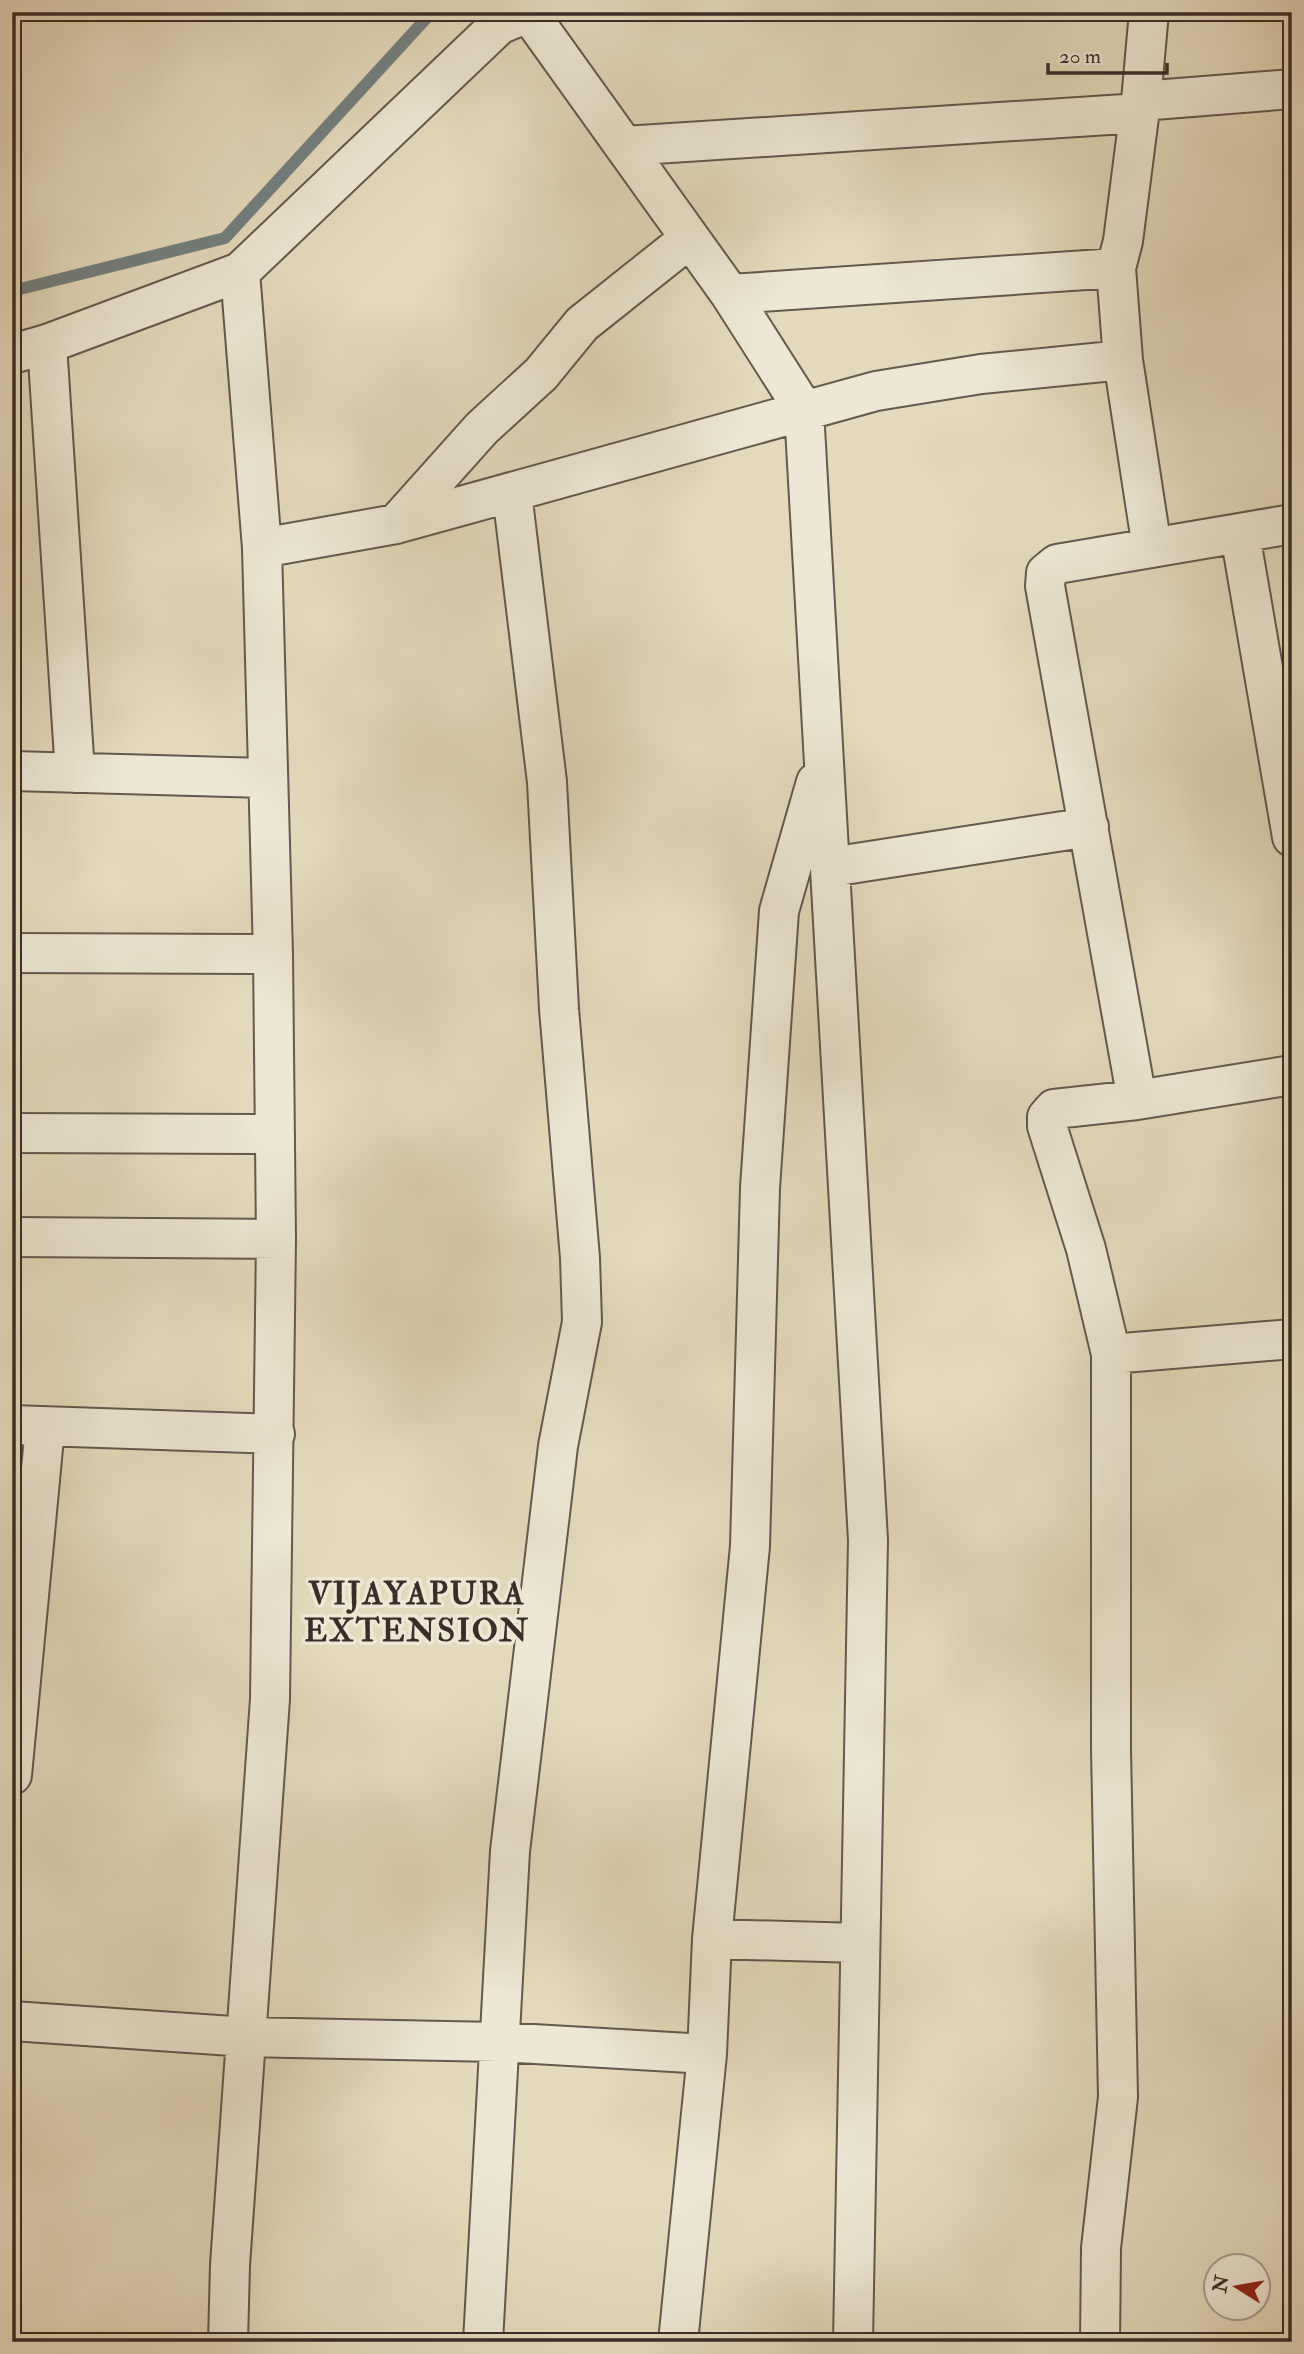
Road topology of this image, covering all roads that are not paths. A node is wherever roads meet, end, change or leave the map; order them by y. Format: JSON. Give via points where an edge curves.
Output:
{"nodes":[{"id":1,"x":528,"y":12,"type":"edge"},
{"id":2,"x":1149,"y":12,"type":"edge"},
{"id":3,"x":1292,"y":89,"type":"edge"},
{"id":4,"x":1140,"y":107,"type":"junction"},
{"id":5,"x":624,"y":146,"type":"junction"},
{"id":6,"x":690,"y":237,"type":"junction"},
{"id":7,"x":1115,"y":268,"type":"junction"},
{"id":8,"x":240,"y":272,"type":"junction"},
{"id":9,"x":730,"y":294,"type":"junction"},
{"id":10,"x":30,"y":349,"type":"edge"},
{"id":11,"x":1123,"y":360,"type":"junction"},
{"id":12,"x":804,"y":410,"type":"junction"},
{"id":13,"x":512,"y":493,"type":"junction"},
{"id":14,"x":396,"y":524,"type":"junction"},
{"id":15,"x":1292,"y":524,"type":"edge"},
{"id":16,"x":1240,"y":534,"type":"junction"},
{"id":17,"x":262,"y":548,"type":"junction"},
{"id":18,"x":1152,"y":548,"type":"junction"},
{"id":19,"x":824,"y":752,"type":"junction"},
{"id":20,"x":12,"y":771,"type":"edge"},
{"id":21,"x":75,"y":773,"type":"junction"},
{"id":22,"x":268,"y":778,"type":"junction"},
{"id":23,"x":1089,"y":827,"type":"junction"},
{"id":24,"x":1292,"y":837,"type":"edge"},
{"id":25,"x":831,"y":867,"type":"junction"},
{"id":26,"x":12,"y":953,"type":"edge"},
{"id":27,"x":274,"y":954,"type":"junction"},
{"id":28,"x":1292,"y":1076,"type":"edge"},
{"id":29,"x":1137,"y":1100,"type":"junction"},
{"id":30,"x":12,"y":1133,"type":"edge"},
{"id":31,"x":275,"y":1134,"type":"junction"},
{"id":32,"x":12,"y":1237,"type":"edge"},
{"id":33,"x":276,"y":1239,"type":"junction"},
{"id":34,"x":1292,"y":1339,"type":"edge"},
{"id":35,"x":1111,"y":1354,"type":"junction"},
{"id":36,"x":29,"y":1426,"type":"edge"},
{"id":37,"x":275,"y":1434,"type":"junction"},
{"id":38,"x":12,"y":1775,"type":"edge"},
{"id":39,"x":712,"y":1939,"type":"junction"},
{"id":40,"x":860,"y":1943,"type":"junction"},
{"id":41,"x":12,"y":2021,"type":"edge"},
{"id":42,"x":247,"y":2037,"type":"junction"},
{"id":43,"x":499,"y":2042,"type":"junction"},
{"id":44,"x":707,"y":2054,"type":"junction"},
{"id":45,"x":228,"y":2342,"type":"edge"},
{"id":46,"x":482,"y":2342,"type":"edge"},
{"id":47,"x":678,"y":2342,"type":"edge"},
{"id":48,"x":853,"y":2342,"type":"edge"},
{"id":49,"x":1100,"y":2342,"type":"edge"}],
"edges":[{"from":1,"to":5,"type":"street"},
{"from":1,"to":8,"type":"street","via":[[499,25]]},
{"from":2,"to":4,"type":"street"},
{"from":3,"to":4,"type":"street"},
{"from":4,"to":5,"type":"street"},
{"from":4,"to":7,"type":"street","via":[[1123,241]]},
{"from":5,"to":6,"type":"street"},
{"from":6,"to":9,"type":"street"},
{"from":6,"to":14,"type":"street","via":[[582,324],[541,374],[482,428]]},
{"from":7,"to":9,"type":"street"},
{"from":7,"to":11,"type":"street"},
{"from":8,"to":10,"type":"street"},
{"from":8,"to":17,"type":"street"},
{"from":9,"to":12,"type":"street"},
{"from":10,"to":21,"type":"street"},
{"from":11,"to":12,"type":"street","via":[[928,382]]},
{"from":11,"to":18,"type":"street"},
{"from":12,"to":13,"type":"street"},
{"from":12,"to":19,"type":"street"},
{"from":13,"to":14,"type":"street"},
{"from":13,"to":43,"type":"street","via":[[547,782],[582,1322],[558,1446],[510,1850]]},
{"from":14,"to":17,"type":"street"},
{"from":15,"to":16,"type":"street"},
{"from":16,"to":18,"type":"street"},
{"from":16,"to":24,"type":"street"},
{"from":17,"to":22,"type":"street"},
{"from":18,"to":23,"type":"street","via":[[1057,565],[1046,573]]},
{"from":19,"to":25,"type":"street"},
{"from":19,"to":39,"type":"street","via":[[779,911],[760,1188],[750,1546]]},
{"from":20,"to":21,"type":"street"},
{"from":21,"to":22,"type":"street"},
{"from":22,"to":27,"type":"street"},
{"from":23,"to":25,"type":"street"},
{"from":23,"to":29,"type":"street"},
{"from":25,"to":40,"type":"street","via":[[867,1540]]},
{"from":26,"to":27,"type":"street"},
{"from":27,"to":31,"type":"street"},
{"from":28,"to":29,"type":"street"},
{"from":29,"to":35,"type":"street","via":[[1054,1109],[1047,1117]]},
{"from":30,"to":31,"type":"street"},
{"from":31,"to":33,"type":"street"},
{"from":32,"to":33,"type":"street"},
{"from":33,"to":37,"type":"street"},
{"from":34,"to":35,"type":"street"},
{"from":35,"to":49,"type":"street","via":[[1111,1749],[1118,2097],[1101,2248]]},
{"from":36,"to":37,"type":"street"},
{"from":36,"to":38,"type":"street"},
{"from":37,"to":42,"type":"street","via":[[270,1699]]},
{"from":39,"to":40,"type":"street"},
{"from":39,"to":44,"type":"street"},
{"from":40,"to":48,"type":"street"},
{"from":41,"to":42,"type":"street"},
{"from":42,"to":43,"type":"street"},
{"from":42,"to":45,"type":"street"},
{"from":43,"to":44,"type":"street"},
{"from":43,"to":46,"type":"street"},
{"from":44,"to":47,"type":"street"}]}
